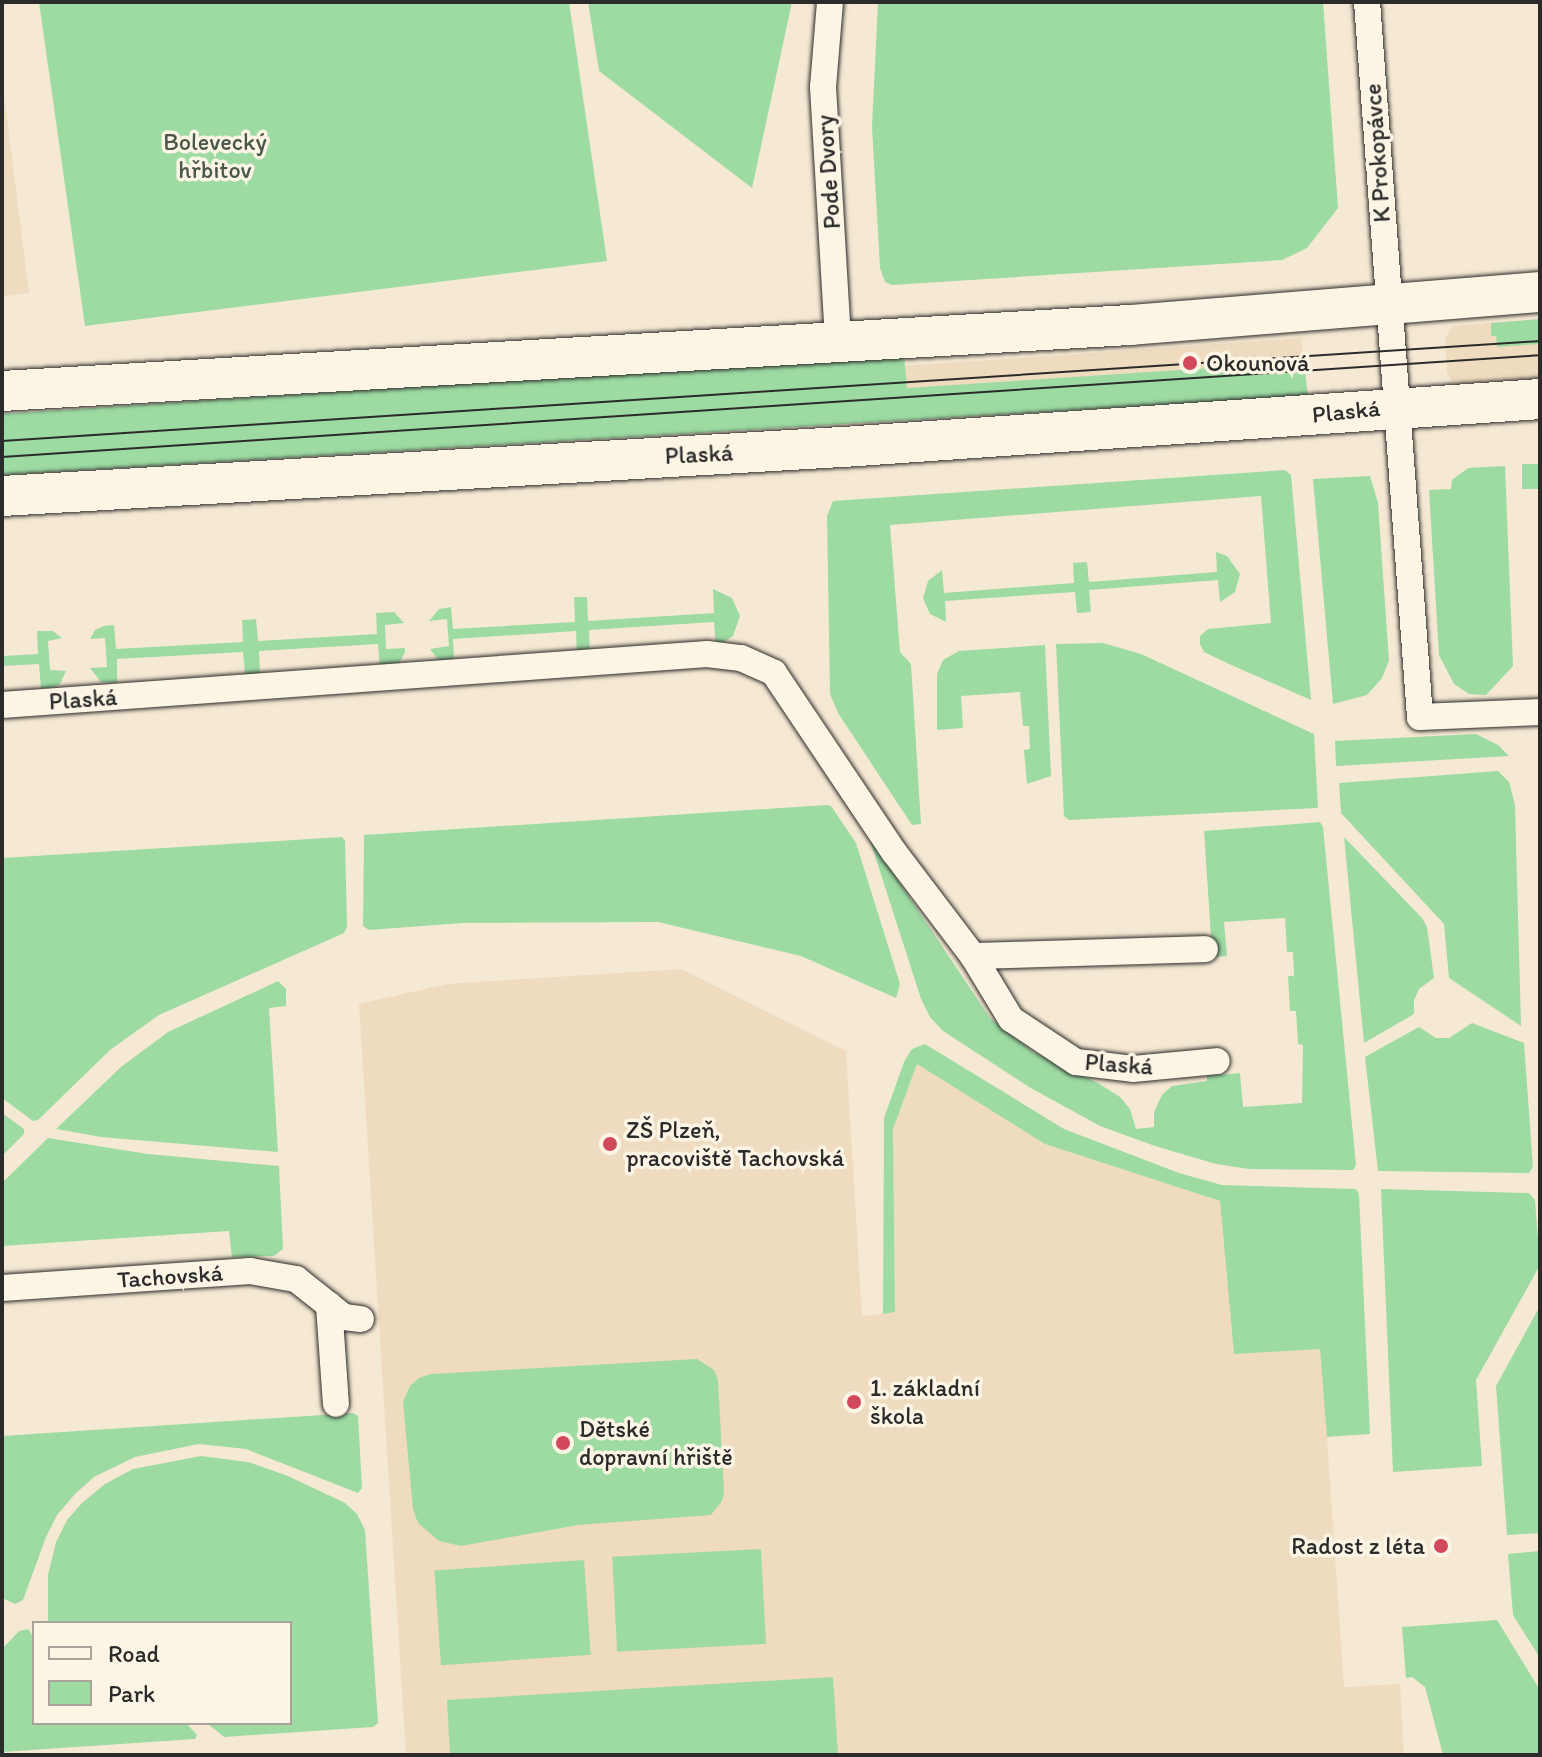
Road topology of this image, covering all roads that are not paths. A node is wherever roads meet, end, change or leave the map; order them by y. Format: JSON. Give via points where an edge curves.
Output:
{"nodes":[{"id":1,"x":830,"y":2,"type":"edge"},
{"id":2,"x":1367,"y":2,"type":"edge"},
{"id":3,"x":1540,"y":292,"type":"edge"},
{"id":4,"x":1390,"y":304,"type":"junction"},
{"id":5,"x":838,"y":343,"type":"junction"},
{"id":6,"x":2,"y":391,"type":"edge"},
{"id":7,"x":1540,"y":399,"type":"edge"},
{"id":8,"x":1396,"y":406,"type":"junction"},
{"id":9,"x":2,"y":496,"type":"edge"},
{"id":10,"x":2,"y":705,"type":"edge"},
{"id":11,"x":1540,"y":712,"type":"edge"},
{"id":12,"x":1205,"y":949,"type":"dead end"},
{"id":13,"x":973,"y":956,"type":"junction"},
{"id":14,"x":1217,"y":1061,"type":"dead end"},
{"id":15,"x":2,"y":1288,"type":"edge"},
{"id":16,"x":329,"y":1305,"type":"junction"},
{"id":17,"x":361,"y":1319,"type":"dead end"},
{"id":18,"x":336,"y":1404,"type":"dead end"}],
"edges":[{"from":1,"to":5,"type":"street","name":"Pode Dvory","via":[[823,87]]},
{"from":2,"to":4,"type":"street","name":"K Prokopávce"},
{"from":3,"to":4,"type":"main road"},
{"from":4,"to":5,"type":"main road"},
{"from":4,"to":8,"type":"street","name":"Plaská"},
{"from":5,"to":6,"type":"main road"},
{"from":7,"to":8,"type":"main road","name":"Plaská"},
{"from":8,"to":9,"type":"main road","name":"Plaská","via":[[871,445]]},
{"from":8,"to":11,"type":"street","name":"Plaská","via":[[1420,717]]},
{"from":10,"to":13,"type":"street","name":"Plaská","via":[[707,654],[741,658],[774,673],[894,852]]},
{"from":12,"to":13,"type":"street"},
{"from":13,"to":14,"type":"street","name":"Plaská","via":[[1011,1019],[1076,1062],[1133,1069]]},
{"from":15,"to":16,"type":"street","name":"Tachovská","via":[[250,1271],[296,1279]]},
{"from":16,"to":17,"type":"street","name":"Tachovská","via":[[344,1317]]},
{"from":16,"to":18,"type":"street"}]}
